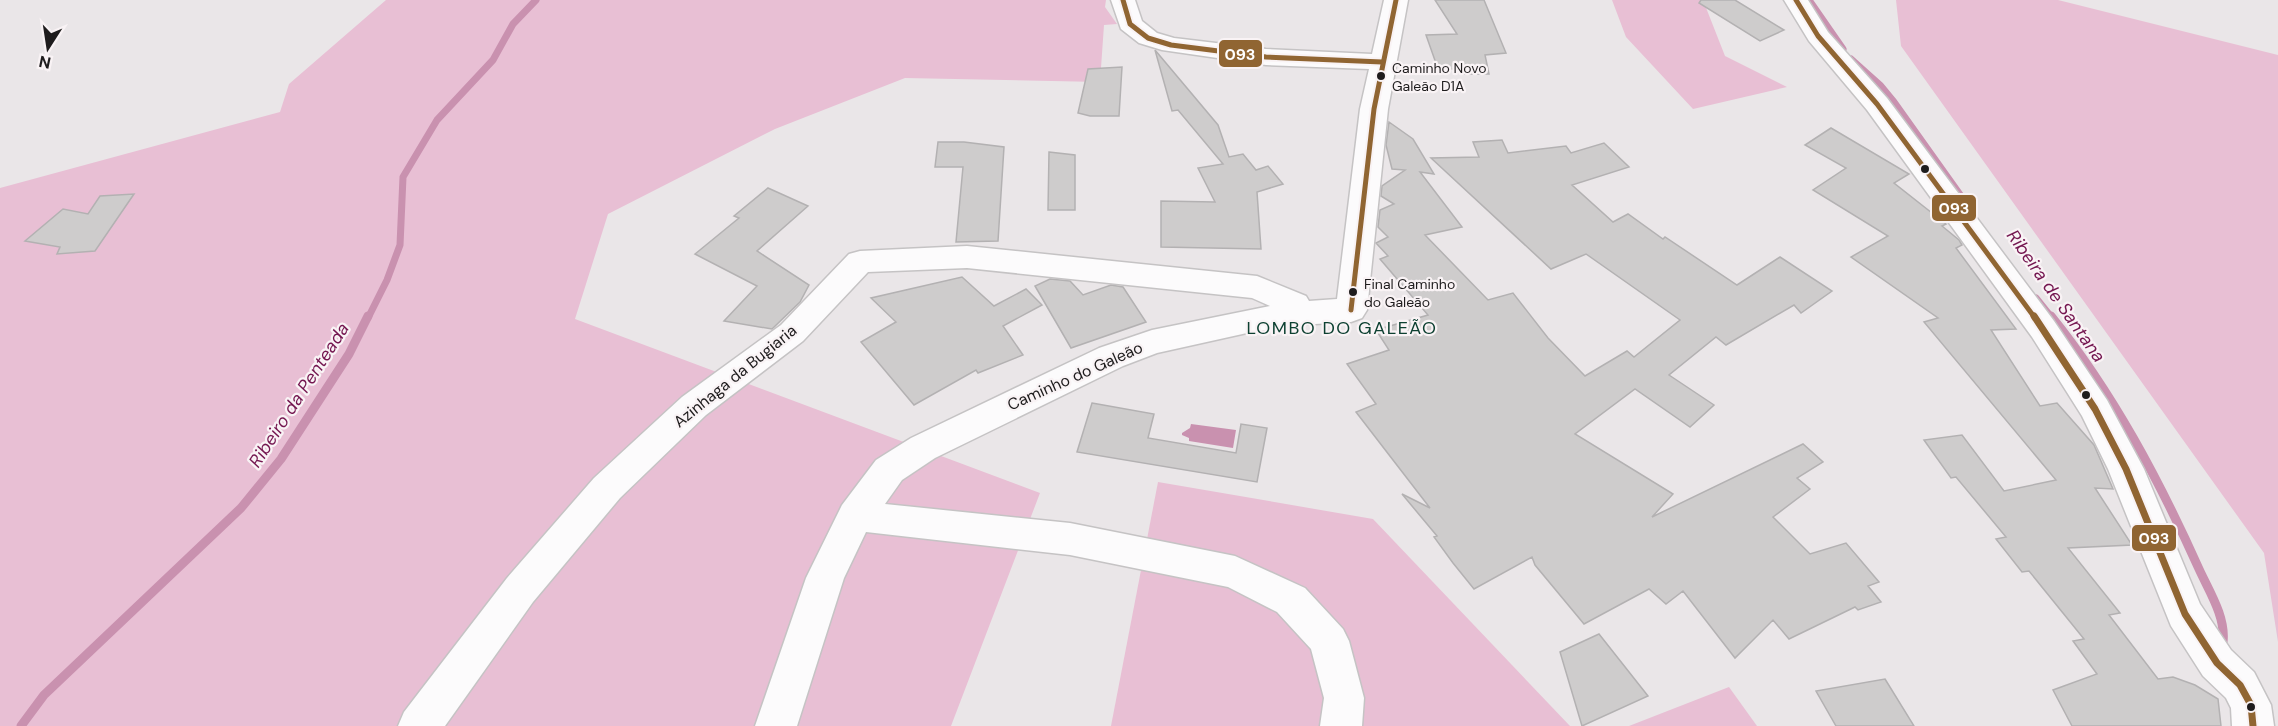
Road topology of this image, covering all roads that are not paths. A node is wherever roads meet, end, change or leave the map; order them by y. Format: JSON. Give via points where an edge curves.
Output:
{"nodes":[{"id":1,"x":1123,"y":0,"type":"edge"},
{"id":2,"x":1396,"y":0,"type":"edge"},
{"id":3,"x":1797,"y":0,"type":"edge"},
{"id":4,"x":1382,"y":62,"type":"junction"},
{"id":5,"x":1297,"y":313,"type":"junction"},
{"id":6,"x":855,"y":516,"type":"junction"},
{"id":7,"x":418,"y":726,"type":"edge"},
{"id":8,"x":776,"y":726,"type":"edge"},
{"id":9,"x":1341,"y":726,"type":"edge"},
{"id":10,"x":2253,"y":726,"type":"edge"}],
"edges":[{"from":1,"to":4,"type":"street","via":[[1130,24],[1148,38],[1171,45],[1266,57]]},
{"from":2,"to":4,"type":"street","name":"Caminho do Galeão"},
{"from":3,"to":10,"type":"street","via":[[1818,36],[1877,104],[2043,329],[2095,409],[2126,469],[2185,614],[2217,663],[2240,685],[2251,705]]},
{"from":4,"to":5,"type":"street","name":"Caminho do Galeão","via":[[1351,310]]},
{"from":5,"to":6,"type":"street","name":"Caminho do Galeão","via":[[1152,342],[1072,375],[923,448],[889,471]]},
{"from":5,"to":7,"type":"street","name":"Azinhaga da Bugiaria","via":[[1295,304],[1257,287],[968,256],[860,262],[792,333],[694,406],[607,488],[520,590]]},
{"from":6,"to":8,"type":"street","name":"Caminho do Galeão","via":[[825,578]]},
{"from":6,"to":9,"type":"street","via":[[1070,539],[1235,572],[1291,600],[1329,641],[1344,698]]}]}
